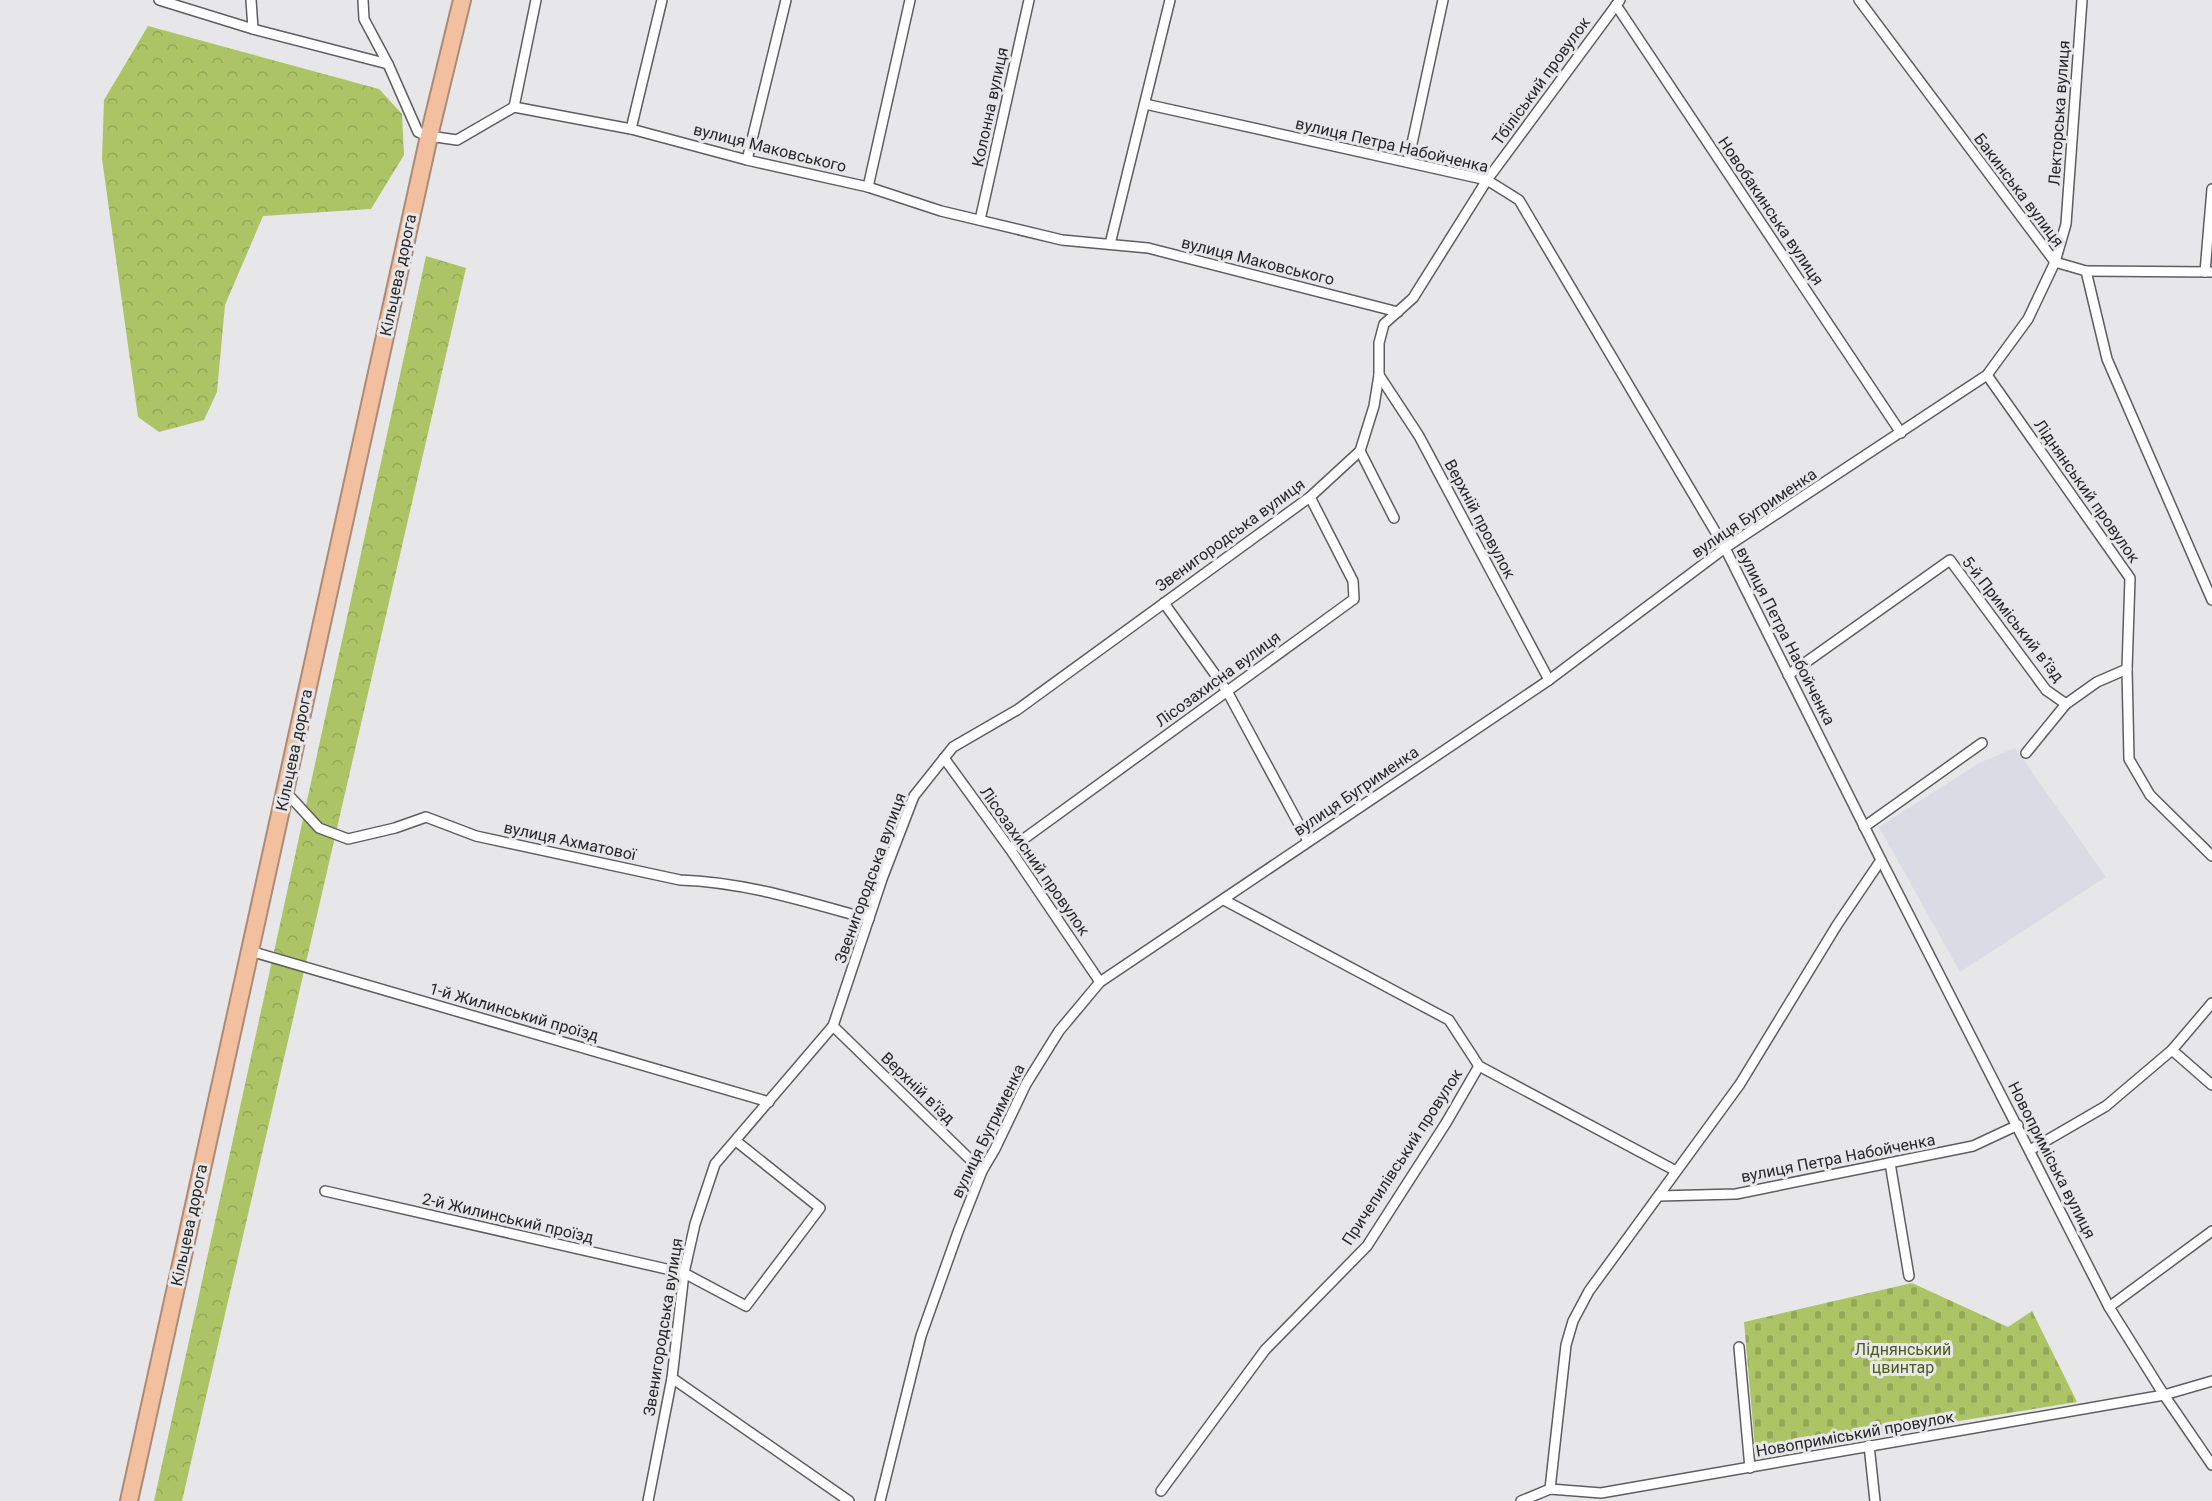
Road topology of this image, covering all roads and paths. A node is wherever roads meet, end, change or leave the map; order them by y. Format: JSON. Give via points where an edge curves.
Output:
{"nodes":[{"id":1,"x":159,"y":0,"type":"edge"},
{"id":2,"x":251,"y":0,"type":"edge"},
{"id":3,"x":363,"y":0,"type":"edge"},
{"id":4,"x":462,"y":0,"type":"edge"},
{"id":5,"x":536,"y":0,"type":"edge"},
{"id":6,"x":662,"y":0,"type":"edge"},
{"id":7,"x":786,"y":0,"type":"edge"},
{"id":8,"x":910,"y":0,"type":"edge"},
{"id":9,"x":1029,"y":0,"type":"edge"},
{"id":10,"x":1170,"y":0,"type":"edge"},
{"id":11,"x":1443,"y":0,"type":"edge"},
{"id":12,"x":1858,"y":0,"type":"edge"},
{"id":13,"x":2082,"y":0,"type":"edge"},
{"id":14,"x":1618,"y":2,"type":"edge"},
{"id":15,"x":253,"y":29,"type":"junction"},
{"id":16,"x":388,"y":64,"type":"junction"},
{"id":17,"x":1145,"y":104,"type":"junction"},
{"id":18,"x":514,"y":107,"type":"junction"},
{"id":19,"x":631,"y":129,"type":"junction"},
{"id":20,"x":429,"y":136,"type":"junction"},
{"id":21,"x":747,"y":160,"type":"junction"},
{"id":22,"x":1408,"y":162,"type":"junction"},
{"id":23,"x":1487,"y":180,"type":"junction"},
{"id":24,"x":868,"y":187,"type":"junction"},
{"id":25,"x":2212,"y":189,"type":"edge"},
{"id":26,"x":980,"y":220,"type":"junction"},
{"id":27,"x":1110,"y":244,"type":"junction"},
{"id":28,"x":2055,"y":262,"type":"junction"},
{"id":29,"x":2086,"y":271,"type":"junction"},
{"id":30,"x":2209,"y":272,"type":"edge"},
{"id":31,"x":1398,"y":312,"type":"junction"},
{"id":32,"x":1379,"y":375,"type":"junction"},
{"id":33,"x":1987,"y":375,"type":"junction"},
{"id":34,"x":1901,"y":433,"type":"junction"},
{"id":35,"x":1360,"y":451,"type":"junction"},
{"id":36,"x":1310,"y":497,"type":"junction"},
{"id":37,"x":1394,"y":518,"type":"dead end"},
{"id":38,"x":1725,"y":548,"type":"junction"},
{"id":39,"x":2212,"y":600,"type":"edge"},
{"id":40,"x":1164,"y":603,"type":"junction"},
{"id":41,"x":2127,"y":669,"type":"junction"},
{"id":42,"x":1788,"y":675,"type":"junction"},
{"id":43,"x":1549,"y":680,"type":"junction"},
{"id":44,"x":1227,"y":691,"type":"junction"},
{"id":45,"x":2066,"y":704,"type":"junction"},
{"id":46,"x":1982,"y":743,"type":"dead end"},
{"id":47,"x":2026,"y":753,"type":"dead end"},
{"id":48,"x":944,"y":758,"type":"junction"},
{"id":49,"x":285,"y":791,"type":"junction"},
{"id":50,"x":1864,"y":827,"type":"junction"},
{"id":51,"x":1308,"y":841,"type":"junction"},
{"id":52,"x":1010,"y":849,"type":"junction"},
{"id":53,"x":2212,"y":856,"type":"edge"},
{"id":54,"x":1881,"y":860,"type":"junction"},
{"id":55,"x":1224,"y":900,"type":"junction"},
{"id":56,"x":869,"y":919,"type":"junction"},
{"id":57,"x":250,"y":951,"type":"junction"},
{"id":58,"x":1100,"y":982,"type":"junction"},
{"id":59,"x":2212,"y":1003,"type":"edge"},
{"id":60,"x":833,"y":1026,"type":"junction"},
{"id":61,"x":2172,"y":1050,"type":"junction"},
{"id":62,"x":1479,"y":1066,"type":"junction"},
{"id":63,"x":2212,"y":1085,"type":"edge"},
{"id":64,"x":769,"y":1102,"type":"junction"},
{"id":65,"x":2018,"y":1125,"type":"junction"},
{"id":66,"x":736,"y":1141,"type":"junction"},
{"id":67,"x":2030,"y":1150,"type":"junction"},
{"id":68,"x":1890,"y":1163,"type":"junction"},
{"id":69,"x":982,"y":1171,"type":"junction"},
{"id":70,"x":1676,"y":1171,"type":"junction"},
{"id":71,"x":325,"y":1191,"type":"dead end"},
{"id":72,"x":1659,"y":1197,"type":"junction"},
{"id":73,"x":2212,"y":1230,"type":"edge"},
{"id":74,"x":684,"y":1274,"type":"junction"},
{"id":75,"x":1909,"y":1276,"type":"dead end"},
{"id":76,"x":2109,"y":1307,"type":"junction"},
{"id":77,"x":1739,"y":1347,"type":"dead end"},
{"id":78,"x":672,"y":1378,"type":"junction"},
{"id":79,"x":2212,"y":1381,"type":"edge"},
{"id":80,"x":2164,"y":1395,"type":"junction"},
{"id":81,"x":1869,"y":1445,"type":"junction"},
{"id":82,"x":2212,"y":1465,"type":"edge"},
{"id":83,"x":1750,"y":1468,"type":"junction"},
{"id":84,"x":1550,"y":1489,"type":"junction"},
{"id":85,"x":1161,"y":1491,"type":"dead end"},
{"id":86,"x":1602,"y":1497,"type":"edge"},
{"id":87,"x":129,"y":1501,"type":"edge"},
{"id":88,"x":648,"y":1501,"type":"edge"},
{"id":89,"x":849,"y":1501,"type":"edge"},
{"id":90,"x":880,"y":1501,"type":"edge"},
{"id":91,"x":1521,"y":1501,"type":"edge"},
{"id":92,"x":1875,"y":1501,"type":"edge"}],
"edges":[{"from":1,"to":15,"type":"street"},
{"from":2,"to":15,"type":"street"},
{"from":3,"to":16,"type":"street","via":[[364,20]]},
{"from":4,"to":20,"type":"highway","name":"Кільцева дорога"},
{"from":5,"to":18,"type":"street"},
{"from":6,"to":19,"type":"street"},
{"from":7,"to":21,"type":"street"},
{"from":8,"to":24,"type":"street"},
{"from":9,"to":26,"type":"street","name":"Колонна вулиця"},
{"from":10,"to":17,"type":"street"},
{"from":11,"to":22,"type":"street"},
{"from":12,"to":28,"type":"street","name":"Бакинська вулиця"},
{"from":13,"to":28,"type":"street","name":"Лекторська вулиця","via":[[2066,224]]},
{"from":14,"to":23,"type":"street","name":"Тбіліський провулок"},
{"from":14,"to":34,"type":"street","name":"Новобакинська вулиця"},
{"from":15,"to":16,"type":"street"},
{"from":16,"to":20,"type":"street","via":[[418,132]]},
{"from":17,"to":22,"type":"street","name":"вулиця Петра Набойченка"},
{"from":17,"to":27,"type":"street"},
{"from":18,"to":19,"type":"street","name":"вулиця Маковського"},
{"from":18,"to":20,"type":"street","via":[[457,140]]},
{"from":19,"to":21,"type":"street","name":"вулиця Маковського"},
{"from":20,"to":49,"type":"highway","name":"Кільцева дорога"},
{"from":21,"to":24,"type":"street","name":"вулиця Маковського"},
{"from":22,"to":23,"type":"street","name":"вулиця Петра Набойченка"},
{"from":23,"to":31,"type":"street","via":[[1413,298]]},
{"from":23,"to":38,"type":"street","name":"вулиця Петра Набойченка","via":[[1519,200]]},
{"from":24,"to":26,"type":"street","name":"вулиця Маковського"},
{"from":25,"to":30,"type":"street"},
{"from":26,"to":27,"type":"street","name":"вулиця Маковського","via":[[1062,240]]},
{"from":27,"to":31,"type":"street","name":"вулиця Маковського","via":[[1148,248]]},
{"from":28,"to":29,"type":"street","name":"Бакинська вулиця"},
{"from":28,"to":33,"type":"street","name":"вулиця Бугрименка","via":[[2028,319]]},
{"from":29,"to":30,"type":"street","name":"Бакинська вулиця"},
{"from":29,"to":39,"type":"street","via":[[2107,359]]},
{"from":31,"to":32,"type":"street","via":[[1384,324],[1379,343]]},
{"from":32,"to":35,"type":"street"},
{"from":32,"to":43,"type":"street","name":"Верхній провулок","via":[[1419,436]]},
{"from":33,"to":34,"type":"street","name":"вулиця Бугрименка"},
{"from":33,"to":41,"type":"street","name":"Ліднянський провулок","via":[[2130,578]]},
{"from":34,"to":38,"type":"street","name":"вулиця Бугрименка"},
{"from":35,"to":36,"type":"street","name":"Звенигородська вулиця"},
{"from":35,"to":37,"type":"street"},
{"from":36,"to":40,"type":"street","name":"Звенигородська вулиця"},
{"from":36,"to":44,"type":"street","name":"Лісозахисна вулиця","via":[[1353,581],[1354,598]]},
{"from":38,"to":42,"type":"street","name":"вулиця Петра Набойченка"},
{"from":38,"to":43,"type":"street","name":"вулиця Бугрименка"},
{"from":40,"to":44,"type":"street"},
{"from":40,"to":48,"type":"street","name":"Звенигородська вулиця","via":[[1017,710],[952,747]]},
{"from":41,"to":45,"type":"street","via":[[2097,682]]},
{"from":41,"to":53,"type":"street","name":"Ліднянський провулок","via":[[2129,759],[2150,795]]},
{"from":42,"to":45,"type":"street","name":"5-й Приміський в’їзд","via":[[1950,560],[2046,690]]},
{"from":42,"to":50,"type":"street","name":"вулиця Петра Набойченка"},
{"from":43,"to":51,"type":"street","name":"вулиця Бугрименка"},
{"from":44,"to":51,"type":"street"},
{"from":44,"to":52,"type":"street","name":"Лісозахисна вулиця"},
{"from":45,"to":47,"type":"street"},
{"from":46,"to":50,"type":"street"},
{"from":48,"to":52,"type":"street","name":"Лісозахисний провулок"},
{"from":48,"to":56,"type":"street","name":"Звенигородська вулиця","via":[[914,796]]},
{"from":49,"to":56,"type":"street","name":"вулиця Ахматової","via":[[319,828],[348,839],[426,817],[476,836],[680,880],[715,881],[775,893]]},
{"from":49,"to":57,"type":"highway","name":"Кільцева дорога"},
{"from":50,"to":54,"type":"street","name":"вулиця Петра Набойченка"},
{"from":51,"to":55,"type":"street","name":"вулиця Бугрименка"},
{"from":52,"to":58,"type":"street","name":"Лісозахисний провулок"},
{"from":54,"to":65,"type":"street","name":"Новоприміська вулиця"},
{"from":54,"to":70,"type":"street","via":[[1740,1084]]},
{"from":55,"to":58,"type":"street","name":"вулиця Бугрименка"},
{"from":55,"to":62,"type":"street","via":[[1449,1020]]},
{"from":56,"to":60,"type":"street","name":"Звенигородська вулиця"},
{"from":57,"to":64,"type":"street","name":"1-й Жилинський проїзд"},
{"from":57,"to":87,"type":"highway","name":"Кільцева дорога"},
{"from":58,"to":69,"type":"street","name":"вулиця Бугрименка","via":[[1059,1031],[1026,1084]]},
{"from":59,"to":61,"type":"street"},
{"from":60,"to":64,"type":"street","name":"Звенигородська вулиця"},
{"from":60,"to":69,"type":"street","name":"Верхній в'їзд"},
{"from":61,"to":63,"type":"street"},
{"from":61,"to":67,"type":"street","via":[[2106,1106]]},
{"from":62,"to":70,"type":"street","name":"Причепилівський провулок"},
{"from":62,"to":85,"type":"street","name":"Причепилівський провулок","via":[[1367,1246],[1265,1350]]},
{"from":64,"to":66,"type":"street","name":"Звенигородська вулиця"},
{"from":65,"to":67,"type":"street","name":"Новоприміська вулиця"},
{"from":65,"to":68,"type":"street","name":"вулиця Петра Набойченка","via":[[1972,1146]]},
{"from":66,"to":74,"type":"street","name":"Звенигородська вулиця","via":[[715,1164]]},
{"from":66,"to":74,"type":"street","name":"2-й Жилинський проїзд","via":[[820,1208],[746,1306]]},
{"from":67,"to":76,"type":"street","name":"Новоприміська вулиця"},
{"from":68,"to":72,"type":"street","name":"вулиця Петра Набойченка","via":[[1736,1194]]},
{"from":68,"to":75,"type":"street"},
{"from":69,"to":90,"type":"street","name":"вулиця Бугрименка","via":[[921,1336]]},
{"from":70,"to":72,"type":"street"},
{"from":71,"to":74,"type":"street","name":"2-й Жилинський проїзд"},
{"from":72,"to":84,"type":"street","via":[[1589,1291],[1573,1321],[1566,1345]]},
{"from":73,"to":76,"type":"street"},
{"from":74,"to":78,"type":"street","name":"Звенигородська вулиця"},
{"from":76,"to":80,"type":"street","name":"Новоприміська вулиця"},
{"from":77,"to":83,"type":"street"},
{"from":78,"to":88,"type":"street","name":"Звенигородська вулиця"},
{"from":78,"to":89,"type":"street"},
{"from":79,"to":80,"type":"street","name":"Новоприміський провулок"},
{"from":80,"to":81,"type":"street","name":"Новоприміський провулок"},
{"from":80,"to":82,"type":"street","name":"Новоприміська вулиця"},
{"from":81,"to":83,"type":"street","name":"Новоприміський провулок"},
{"from":81,"to":92,"type":"street"},
{"from":83,"to":86,"type":"street","name":"Новоприміський провулок"},
{"from":84,"to":86,"type":"street","name":"Новоприміський провулок"},
{"from":84,"to":91,"type":"street"}]}
